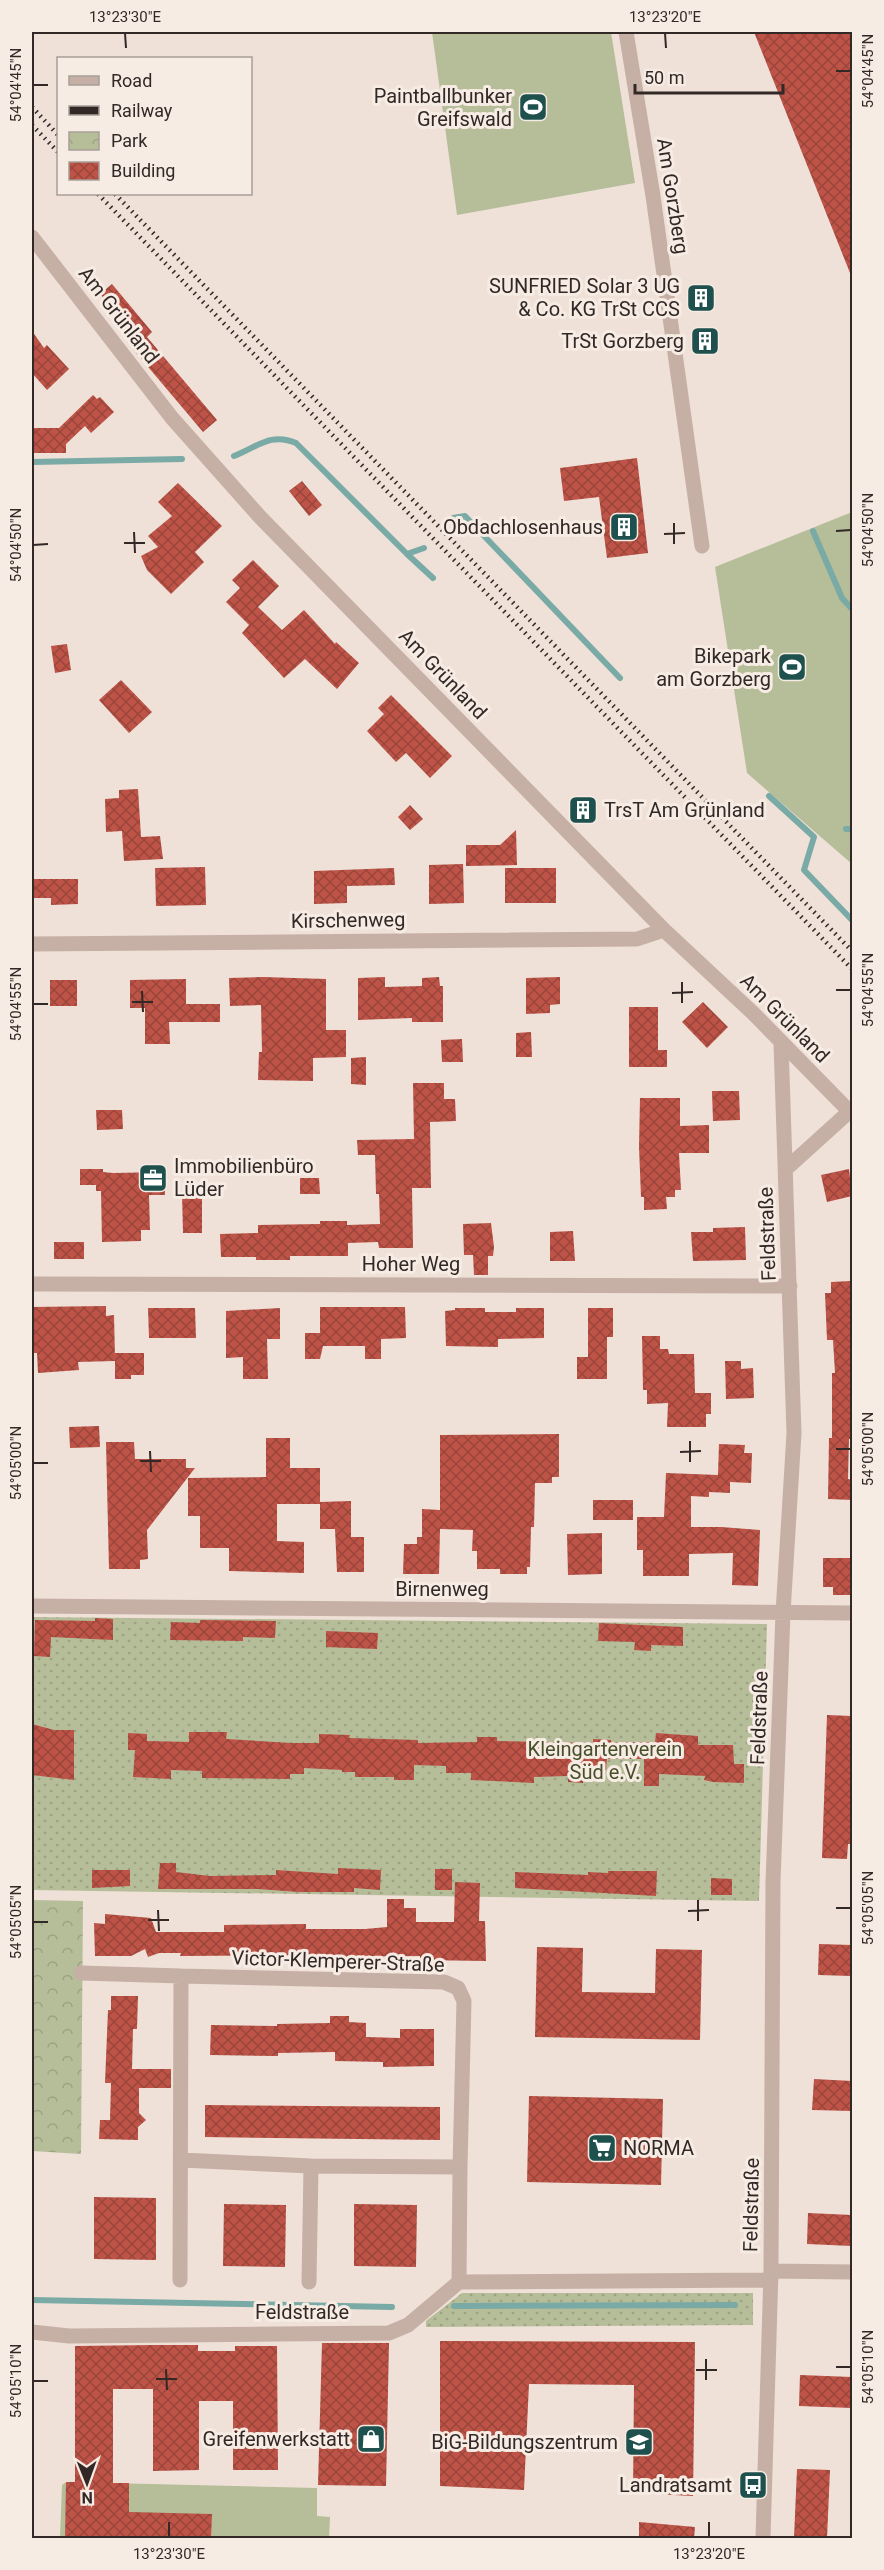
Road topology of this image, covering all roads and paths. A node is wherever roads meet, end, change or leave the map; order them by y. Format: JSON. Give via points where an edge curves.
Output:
{"nodes":[{"id":1,"x":626,"y":32,"type":"edge"},
{"id":2,"x":32,"y":237,"type":"edge"},
{"id":3,"x":702,"y":546,"type":"dead end"},
{"id":4,"x":664,"y":930,"type":"junction"},
{"id":5,"x":32,"y":944,"type":"edge"},
{"id":6,"x":781,"y":1044,"type":"junction"},
{"id":7,"x":851,"y":1113,"type":"edge"},
{"id":8,"x":787,"y":1168,"type":"junction"},
{"id":9,"x":32,"y":1284,"type":"edge"},
{"id":10,"x":790,"y":1286,"type":"junction"},
{"id":11,"x":32,"y":1606,"type":"edge"},
{"id":12,"x":783,"y":1613,"type":"junction"},
{"id":13,"x":852,"y":1613,"type":"edge"},
{"id":14,"x":81,"y":1973,"type":"dead end"},
{"id":15,"x":181,"y":1977,"type":"junction"},
{"id":16,"x":181,"y":2160,"type":"junction"},
{"id":17,"x":311,"y":2166,"type":"junction"},
{"id":18,"x":460,"y":2167,"type":"junction"},
{"id":19,"x":852,"y":2272,"type":"edge"},
{"id":20,"x":771,"y":2275,"type":"junction"},
{"id":21,"x":180,"y":2280,"type":"dead end"},
{"id":22,"x":309,"y":2282,"type":"dead end"},
{"id":23,"x":459,"y":2282,"type":"junction"},
{"id":24,"x":32,"y":2332,"type":"edge"},
{"id":25,"x":763,"y":2538,"type":"edge"}],
"edges":[{"from":1,"to":3,"type":"street","name":"Am Gorzberg"},
{"from":2,"to":4,"type":"street","name":"Am Grünland","via":[[207,460]]},
{"from":4,"to":5,"type":"street","name":"Kirschenweg","via":[[637,939]]},
{"from":4,"to":6,"type":"street","name":"Am Grünland"},
{"from":6,"to":7,"type":"street","name":"Am Grünland"},
{"from":6,"to":8,"type":"street","name":"Feldstraße"},
{"from":7,"to":8,"type":"street","name":"Feldstraße"},
{"from":8,"to":10,"type":"street","name":"Feldstraße"},
{"from":9,"to":10,"type":"street","name":"Hoher Weg"},
{"from":10,"to":12,"type":"street","name":"Feldstraße","via":[[794,1433]]},
{"from":11,"to":12,"type":"street","name":"Birnenweg"},
{"from":12,"to":13,"type":"street","name":"Birnenweg"},
{"from":12,"to":20,"type":"street","name":"Feldstraße","via":[[773,1882]]},
{"from":14,"to":15,"type":"street","name":"Victor-Klemperer-Straße"},
{"from":15,"to":16,"type":"street"},
{"from":15,"to":18,"type":"street","name":"Victor-Klemperer-Straße","via":[[444,1982],[458,1988],[464,2001]]},
{"from":16,"to":17,"type":"street"},
{"from":16,"to":21,"type":"street"},
{"from":17,"to":18,"type":"street"},
{"from":17,"to":22,"type":"street"},
{"from":18,"to":23,"type":"street","name":"Victor-Klemperer-Straße"},
{"from":19,"to":20,"type":"street","name":"Feldstraße"},
{"from":20,"to":23,"type":"street","name":"Feldstraße"},
{"from":20,"to":25,"type":"street","name":"Feldstraße"},
{"from":23,"to":24,"type":"street","name":"Feldstraße","via":[[408,2325],[389,2333],[69,2336]]}]}
